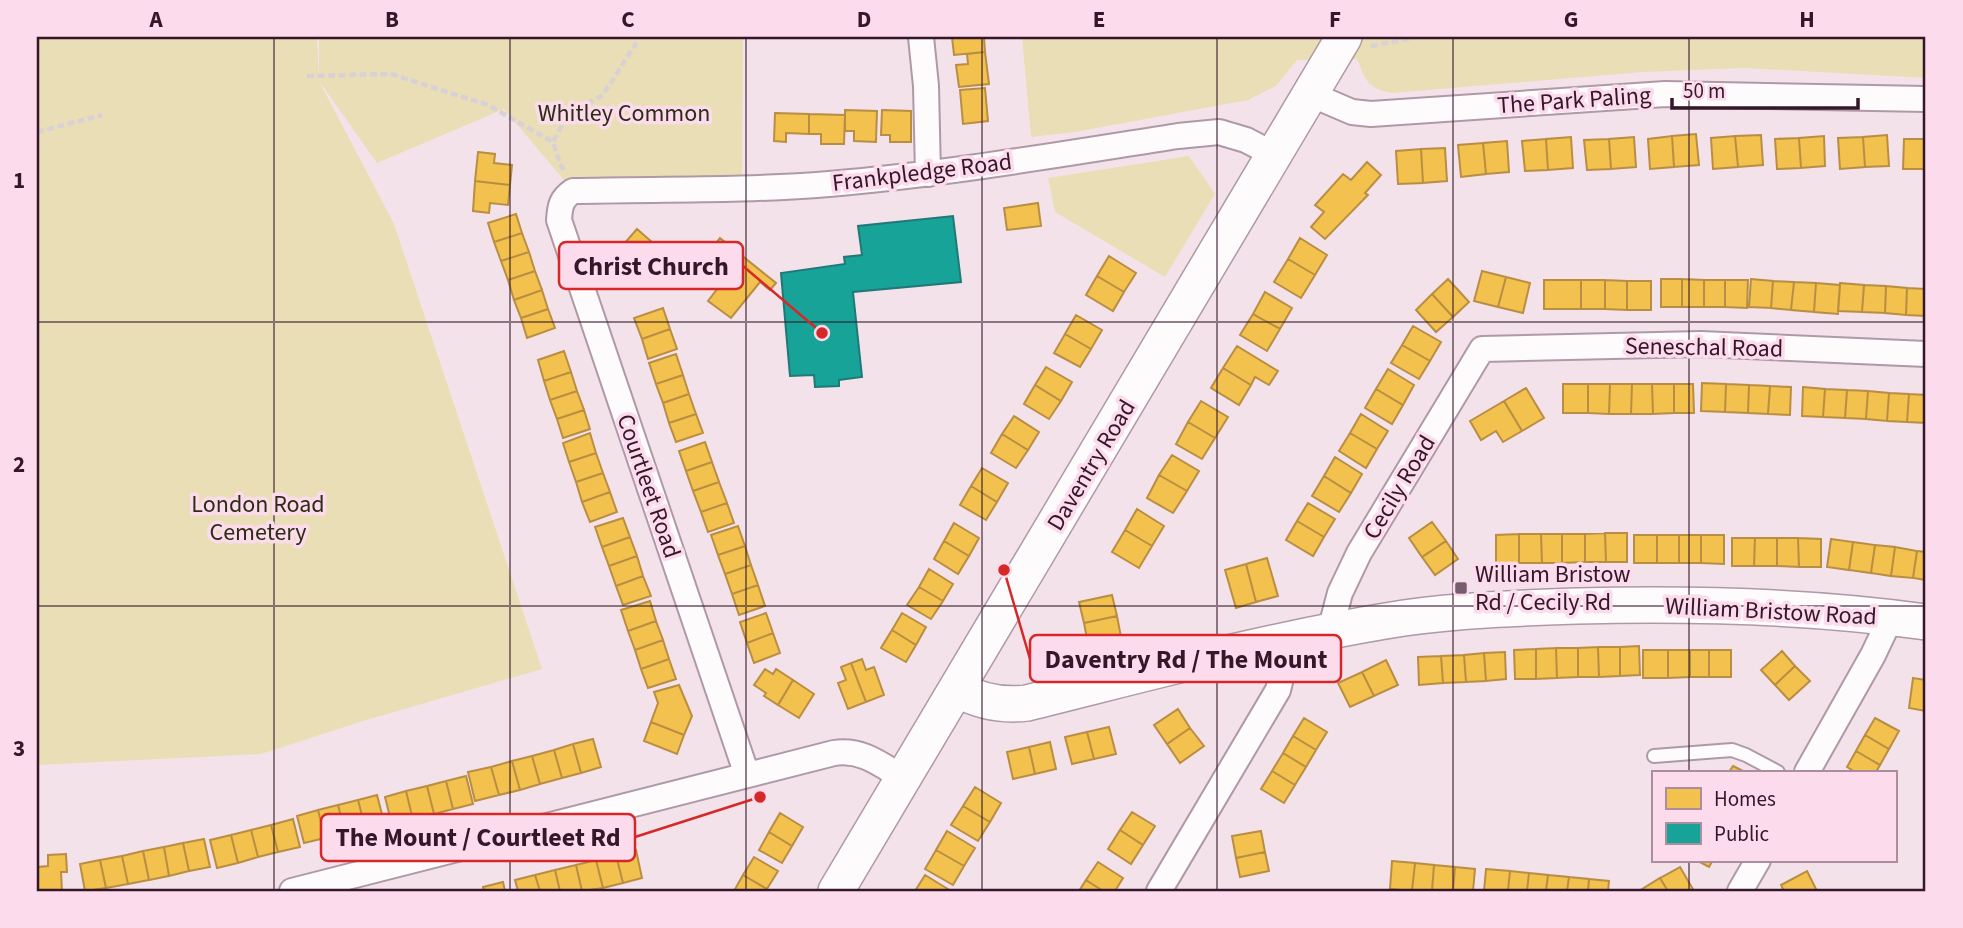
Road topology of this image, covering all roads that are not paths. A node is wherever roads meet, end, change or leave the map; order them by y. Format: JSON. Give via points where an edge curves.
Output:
{"nodes":[{"id":1,"x":921,"y":37,"type":"edge"},
{"id":2,"x":1341,"y":41,"type":"edge"},
{"id":3,"x":1310,"y":94,"type":"junction"},
{"id":4,"x":1926,"y":99,"type":"edge"},
{"id":5,"x":1275,"y":155,"type":"junction"},
{"id":6,"x":928,"y":174,"type":"junction"},
{"id":7,"x":572,"y":193,"type":"joint"},
{"id":8,"x":1482,"y":349,"type":"joint"},
{"id":9,"x":1926,"y":354,"type":"edge"},
{"id":10,"x":1891,"y":617,"type":"junction"},
{"id":11,"x":1926,"y":622,"type":"edge"},
{"id":12,"x":1329,"y":631,"type":"junction"},
{"id":13,"x":1291,"y":638,"type":"junction"},
{"id":14,"x":957,"y":689,"type":"junction"},
{"id":15,"x":1654,"y":756,"type":"dead end"},
{"id":16,"x":1776,"y":771,"type":"edge"},
{"id":17,"x":1808,"y":771,"type":"edge"},
{"id":18,"x":747,"y":775,"type":"junction"},
{"id":19,"x":902,"y":778,"type":"junction"},
{"id":20,"x":1757,"y":862,"type":"edge"},
{"id":21,"x":292,"y":891,"type":"edge"},
{"id":22,"x":836,"y":891,"type":"edge"},
{"id":23,"x":1159,"y":891,"type":"edge"},
{"id":24,"x":1740,"y":891,"type":"edge"}],
"edges":[{"from":1,"to":6,"type":"street"},
{"from":2,"to":3,"type":"street","name":"Daventry Road"},
{"from":3,"to":4,"type":"street","name":"The Park Paling","via":[[1352,112],[1371,114],[1665,94]]},
{"from":3,"to":5,"type":"street","name":"Daventry Road"},
{"from":5,"to":6,"type":"street","name":"Frankpledge Road","via":[[1219,132]]},
{"from":5,"to":14,"type":"street","name":"Daventry Road"},
{"from":6,"to":7,"type":"street","name":"Frankpledge Road","via":[[828,184]]},
{"from":7,"to":18,"type":"street","name":"Courtleet Road","via":[[560,205],[559,220]]},
{"from":8,"to":9,"type":"street","name":"Seneschal Road","via":[[1701,344]]},
{"from":8,"to":12,"type":"street","name":"Cecily Road","via":[[1359,553]]},
{"from":10,"to":11,"type":"street","name":"William Bristow Road"},
{"from":10,"to":12,"type":"street","name":"William Bristow Road","via":[[1648,604],[1407,618]]},
{"from":10,"to":17,"type":"street"},
{"from":12,"to":13,"type":"street","name":"William Bristow Road"},
{"from":13,"to":14,"type":"street","name":"William Bristow Road","via":[[1027,703],[1001,705]]},
{"from":13,"to":23,"type":"street","via":[[1278,690]]},
{"from":14,"to":19,"type":"street","name":"Daventry Road"},
{"from":15,"to":16,"type":"lane","via":[[1732,750]]},
{"from":18,"to":19,"type":"street","via":[[848,751],[864,755]]},
{"from":18,"to":21,"type":"street"},
{"from":19,"to":22,"type":"street","name":"Daventry Road"},
{"from":20,"to":24,"type":"street"}]}
